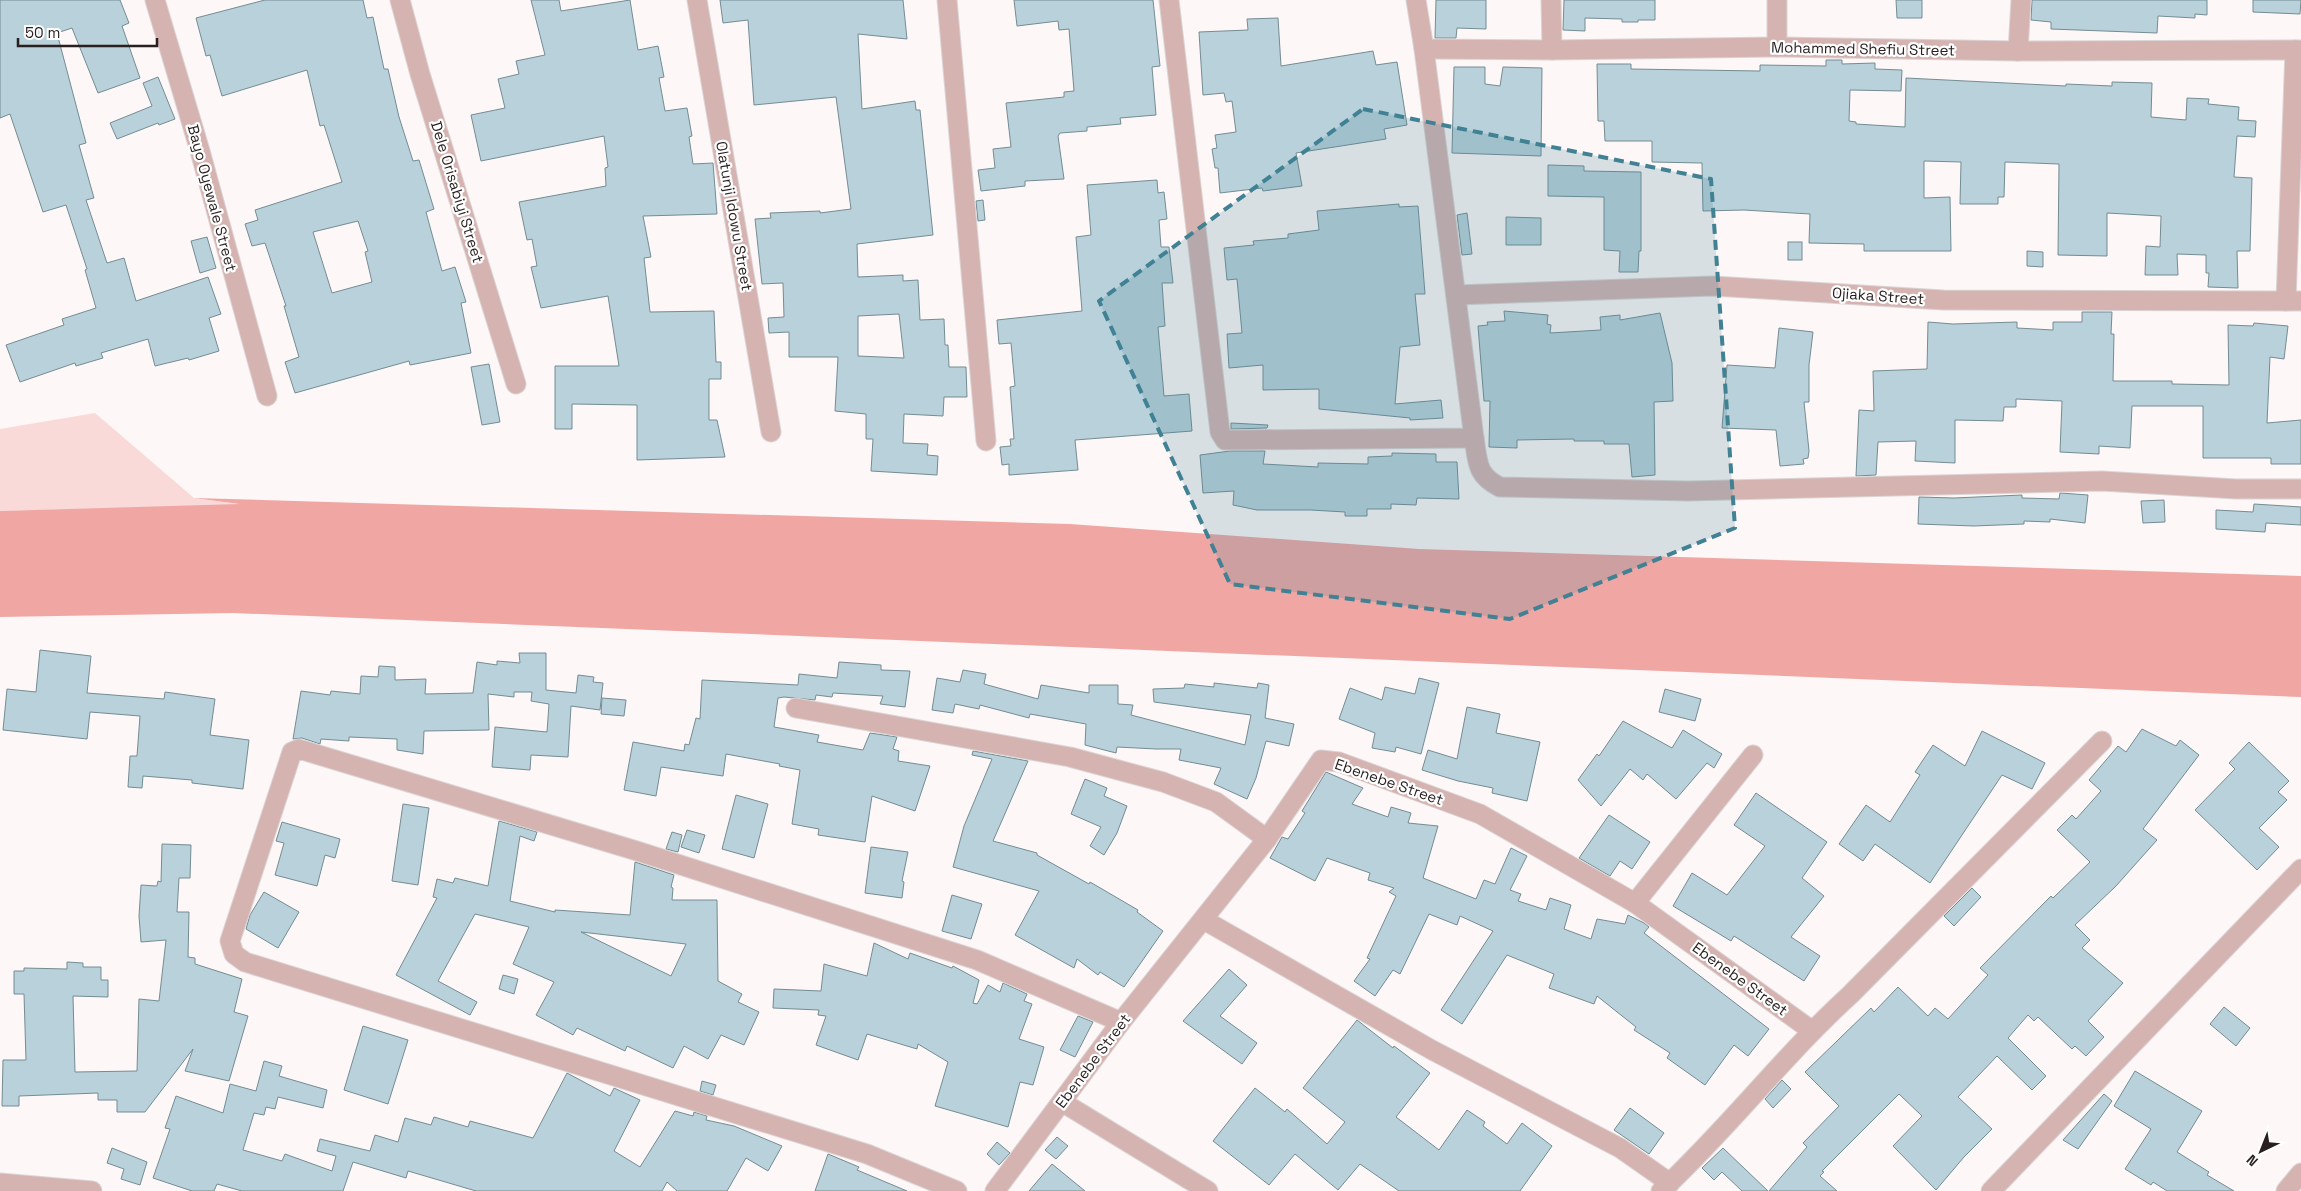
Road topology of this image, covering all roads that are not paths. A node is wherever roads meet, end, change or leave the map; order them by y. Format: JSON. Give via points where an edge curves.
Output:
{"nodes":[{"id":1,"x":154,"y":0,"type":"edge"},
{"id":2,"x":400,"y":0,"type":"edge"},
{"id":3,"x":697,"y":0,"type":"edge"},
{"id":4,"x":947,"y":0,"type":"edge"},
{"id":5,"x":1169,"y":0,"type":"edge"},
{"id":6,"x":1416,"y":0,"type":"edge"},
{"id":7,"x":1551,"y":0,"type":"edge"},
{"id":8,"x":1777,"y":0,"type":"edge"},
{"id":9,"x":2021,"y":0,"type":"edge"},
{"id":10,"x":1777,"y":47,"type":"junction"},
{"id":11,"x":1424,"y":49,"type":"junction"},
{"id":12,"x":1552,"y":50,"type":"junction"},
{"id":13,"x":2298,"y":50,"type":"edge"},
{"id":14,"x":2018,"y":51,"type":"junction"},
{"id":15,"x":1456,"y":295,"type":"junction"},
{"id":16,"x":2293,"y":301,"type":"edge"},
{"id":17,"x":516,"y":384,"type":"dead end"},
{"id":18,"x":267,"y":396,"type":"dead end"},
{"id":19,"x":770,"y":432,"type":"dead end"},
{"id":20,"x":1474,"y":438,"type":"junction"},
{"id":21,"x":986,"y":441,"type":"dead end"},
{"id":22,"x":2301,"y":489,"type":"edge"},
{"id":23,"x":796,"y":708,"type":"dead end"},
{"id":24,"x":2102,"y":741,"type":"dead end"},
{"id":25,"x":1753,"y":755,"type":"dead end"},
{"id":26,"x":1267,"y":839,"type":"junction"},
{"id":27,"x":2301,"y":869,"type":"edge"},
{"id":28,"x":1635,"y":903,"type":"junction"},
{"id":29,"x":1204,"y":920,"type":"junction"},
{"id":30,"x":1121,"y":1022,"type":"junction"},
{"id":31,"x":1812,"y":1030,"type":"junction"},
{"id":32,"x":1062,"y":1102,"type":"junction"},
{"id":33,"x":2301,"y":1173,"type":"edge"},
{"id":34,"x":0,"y":1183,"type":"edge"},
{"id":35,"x":1665,"y":1187,"type":"edge"},
{"id":36,"x":92,"y":1191,"type":"edge"},
{"id":37,"x":958,"y":1191,"type":"edge"},
{"id":38,"x":995,"y":1191,"type":"edge"},
{"id":39,"x":1208,"y":1191,"type":"edge"},
{"id":40,"x":1991,"y":1191,"type":"edge"},
{"id":41,"x":2286,"y":1191,"type":"edge"}],
"edges":[{"from":1,"to":18,"type":"street","name":"Bayo Oyewale Street","via":[[200,152]]},
{"from":2,"to":17,"type":"street","name":"Dele Orisabiyi Street"},
{"from":3,"to":19,"type":"street","name":"Olatunji Idowu Street"},
{"from":4,"to":21,"type":"street"},
{"from":5,"to":20,"type":"street","via":[[1220,432],[1225,440]]},
{"from":6,"to":11,"type":"street"},
{"from":7,"to":12,"type":"street"},
{"from":8,"to":10,"type":"street"},
{"from":9,"to":14,"type":"street"},
{"from":10,"to":12,"type":"street","name":"Mohammed Shefiu Street"},
{"from":10,"to":14,"type":"street","name":"Mohammed Shefiu Street"},
{"from":11,"to":12,"type":"street","name":"Mohammed Shefiu Street"},
{"from":11,"to":15,"type":"street"},
{"from":13,"to":14,"type":"street","name":"Mohammed Shefiu Street"},
{"from":13,"to":16,"type":"street"},
{"from":15,"to":16,"type":"street","name":"Ojiaka Street","via":[[1713,286],[1943,300]]},
{"from":15,"to":20,"type":"street"},
{"from":20,"to":22,"type":"street","via":[[1480,472],[1500,487],[1688,490],[2102,481],[2236,490]]},
{"from":23,"to":26,"type":"street","via":[[1070,757],[1163,782],[1216,802]]},
{"from":24,"to":31,"type":"street"},
{"from":25,"to":28,"type":"street"},
{"from":26,"to":28,"type":"street","name":"Ebenebe Street","via":[[1321,760],[1338,762],[1480,814]]},
{"from":26,"to":29,"type":"street","name":"Ebenebe Street"},
{"from":27,"to":40,"type":"street"},
{"from":28,"to":31,"type":"street","name":"Ebenebe Street"},
{"from":29,"to":30,"type":"street","name":"Ebenebe Street"},
{"from":29,"to":35,"type":"street","via":[[1432,1050],[1620,1148]]},
{"from":30,"to":32,"type":"street","name":"Ebenebe Street"},
{"from":30,"to":37,"type":"street","via":[[968,957],[628,848],[299,748],[292,752],[230,941],[234,954],[245,962],[867,1154]]},
{"from":31,"to":35,"type":"street"},
{"from":32,"to":38,"type":"street","name":"Ebenebe Street"},
{"from":32,"to":39,"type":"street"},
{"from":33,"to":41,"type":"street"},
{"from":34,"to":36,"type":"street"}]}
